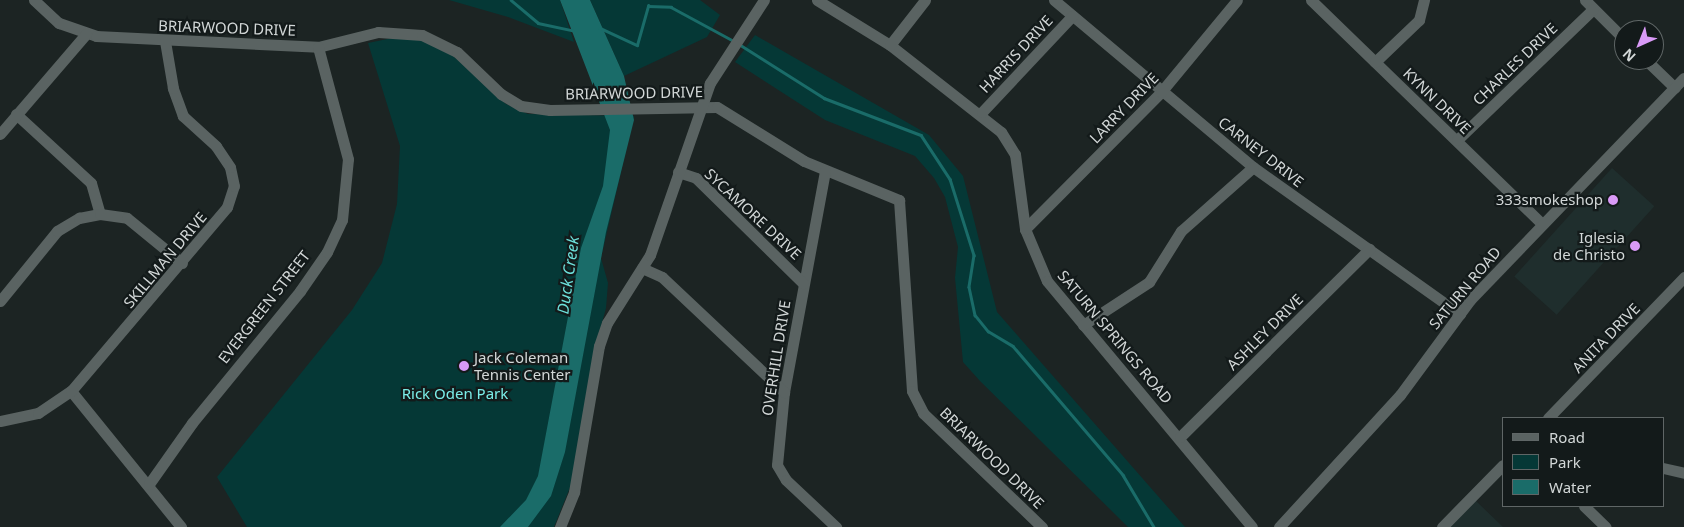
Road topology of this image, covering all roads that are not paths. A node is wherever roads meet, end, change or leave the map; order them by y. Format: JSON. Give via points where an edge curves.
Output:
{"nodes":[{"id":1,"x":34,"y":0,"type":"edge"},
{"id":2,"x":764,"y":0,"type":"edge"},
{"id":3,"x":817,"y":0,"type":"edge"},
{"id":4,"x":925,"y":0,"type":"edge"},
{"id":5,"x":1054,"y":0,"type":"edge"},
{"id":6,"x":1237,"y":0,"type":"edge"},
{"id":7,"x":1311,"y":0,"type":"edge"},
{"id":8,"x":1424,"y":0,"type":"edge"},
{"id":9,"x":1589,"y":4,"type":"edge"},
{"id":10,"x":1072,"y":16,"type":"junction"},
{"id":11,"x":1614,"y":29,"type":"edge"},
{"id":12,"x":86,"y":34,"type":"junction"},
{"id":13,"x":165,"y":41,"type":"junction"},
{"id":14,"x":890,"y":45,"type":"junction"},
{"id":15,"x":318,"y":47,"type":"junction"},
{"id":16,"x":1376,"y":62,"type":"junction"},
{"id":17,"x":1656,"y":70,"type":"edge"},
{"id":18,"x":1684,"y":78,"type":"edge"},
{"id":19,"x":1675,"y":88,"type":"junction"},
{"id":20,"x":1161,"y":92,"type":"junction"},
{"id":21,"x":702,"y":106,"type":"junction"},
{"id":22,"x":982,"y":112,"type":"junction"},
{"id":23,"x":16,"y":114,"type":"junction"},
{"id":24,"x":0,"y":134,"type":"edge"},
{"id":25,"x":1457,"y":140,"type":"junction"},
{"id":26,"x":1253,"y":167,"type":"junction"},
{"id":27,"x":825,"y":171,"type":"junction"},
{"id":28,"x":678,"y":172,"type":"junction"},
{"id":29,"x":100,"y":214,"type":"junction"},
{"id":30,"x":1542,"y":224,"type":"junction"},
{"id":31,"x":1025,"y":229,"type":"junction"},
{"id":32,"x":1369,"y":249,"type":"junction"},
{"id":33,"x":182,"y":263,"type":"junction"},
{"id":34,"x":642,"y":268,"type":"junction"},
{"id":35,"x":1684,"y":278,"type":"edge"},
{"id":36,"x":804,"y":283,"type":"junction"},
{"id":37,"x":0,"y":301,"type":"edge"},
{"id":38,"x":1460,"y":314,"type":"junction"},
{"id":39,"x":1083,"y":325,"type":"junction"},
{"id":40,"x":70,"y":391,"type":"junction"},
{"id":41,"x":784,"y":392,"type":"junction"},
{"id":42,"x":1549,"y":417,"type":"edge"},
{"id":43,"x":0,"y":421,"type":"edge"},
{"id":44,"x":1180,"y":437,"type":"junction"},
{"id":45,"x":1502,"y":466,"type":"edge"},
{"id":46,"x":1664,"y":468,"type":"edge"},
{"id":47,"x":1684,"y":473,"type":"edge"},
{"id":48,"x":148,"y":484,"type":"junction"},
{"id":49,"x":1586,"y":507,"type":"edge"},
{"id":50,"x":181,"y":527,"type":"edge"},
{"id":51,"x":560,"y":527,"type":"edge"},
{"id":52,"x":836,"y":527,"type":"edge"},
{"id":53,"x":1042,"y":527,"type":"edge"},
{"id":54,"x":1252,"y":527,"type":"edge"},
{"id":55,"x":1279,"y":527,"type":"edge"},
{"id":56,"x":1442,"y":527,"type":"edge"},
{"id":57,"x":1606,"y":527,"type":"edge"}],
"edges":[{"from":1,"to":12,"type":"street","name":"BRIARWOOD DRIVE","via":[[60,23]]},
{"from":2,"to":21,"type":"street","via":[[728,55]]},
{"from":3,"to":14,"type":"street","name":"SATURN SPRINGS ROAD"},
{"from":4,"to":14,"type":"street"},
{"from":5,"to":10,"type":"street","name":"CARNEY DRIVE"},
{"from":6,"to":20,"type":"street","name":"LARRY DRIVE"},
{"from":7,"to":16,"type":"street","name":"KYNN DRIVE"},
{"from":8,"to":16,"type":"street","via":[[1419,20]]},
{"from":9,"to":11,"type":"street"},
{"from":9,"to":25,"type":"street","name":"CHARLES DRIVE"},
{"from":10,"to":20,"type":"street","name":"CARNEY DRIVE"},
{"from":10,"to":22,"type":"street","name":"HARRIS DRIVE"},
{"from":12,"to":13,"type":"street","name":"BRIARWOOD DRIVE"},
{"from":12,"to":23,"type":"street"},
{"from":13,"to":15,"type":"street","name":"BRIARWOOD DRIVE"},
{"from":13,"to":33,"type":"street","name":"SKILLMAN DRIVE","via":[[183,116],[222,153],[234,186],[212,230]]},
{"from":14,"to":22,"type":"street","name":"SATURN SPRINGS ROAD"},
{"from":15,"to":21,"type":"street","name":"BRIARWOOD DRIVE","via":[[378,32],[422,35],[457,52],[500,94],[521,106],[596,109]]},
{"from":15,"to":48,"type":"street","name":"EVERGREEN STREET","via":[[348,159],[342,220],[327,252],[300,291],[192,423]]},
{"from":16,"to":25,"type":"street","name":"KYNN DRIVE"},
{"from":17,"to":19,"type":"street"},
{"from":18,"to":19,"type":"street","name":"SATURN ROAD"},
{"from":19,"to":30,"type":"street","name":"SATURN ROAD"},
{"from":20,"to":26,"type":"street","name":"CARNEY DRIVE"},
{"from":20,"to":31,"type":"street","name":"LARRY DRIVE"},
{"from":21,"to":27,"type":"street","name":"BRIARWOOD DRIVE","via":[[726,111],[770,142]]},
{"from":21,"to":28,"type":"street"},
{"from":22,"to":31,"type":"street","name":"SATURN SPRINGS ROAD","via":[[1015,154]]},
{"from":23,"to":24,"type":"street"},
{"from":23,"to":29,"type":"street","via":[[91,183]]},
{"from":25,"to":30,"type":"street","name":"KYNN DRIVE"},
{"from":26,"to":32,"type":"street","name":"CARNEY DRIVE"},
{"from":26,"to":39,"type":"street","via":[[1181,231],[1149,282]]},
{"from":27,"to":36,"type":"street","name":"OVERHILL DRIVE"},
{"from":27,"to":53,"type":"street","name":"BRIARWOOD DRIVE","via":[[899,200],[912,391],[923,413]]},
{"from":28,"to":34,"type":"street"},
{"from":28,"to":36,"type":"street","name":"SYCAMORE DRIVE","via":[[696,178]]},
{"from":29,"to":33,"type":"street","via":[[127,218]]},
{"from":29,"to":37,"type":"street","via":[[80,218],[57,232]]},
{"from":30,"to":38,"type":"street","name":"SATURN ROAD"},
{"from":31,"to":39,"type":"street","name":"SATURN SPRINGS ROAD","via":[[1047,281]]},
{"from":32,"to":38,"type":"street","name":"CARNEY DRIVE"},
{"from":32,"to":44,"type":"street","name":"ASHLEY DRIVE"},
{"from":33,"to":40,"type":"street","name":"SKILLMAN DRIVE"},
{"from":34,"to":41,"type":"street","via":[[662,277]]},
{"from":34,"to":51,"type":"street","via":[[607,323],[599,346],[590,423],[574,492]]},
{"from":35,"to":42,"type":"street","name":"ANITA DRIVE"},
{"from":36,"to":41,"type":"street","name":"OVERHILL DRIVE"},
{"from":38,"to":55,"type":"street","name":"SATURN ROAD","via":[[1400,395]]},
{"from":39,"to":44,"type":"street","name":"SATURN SPRINGS ROAD"},
{"from":40,"to":43,"type":"street","name":"SKILLMAN DRIVE","via":[[38,413]]},
{"from":40,"to":48,"type":"street"},
{"from":41,"to":52,"type":"street","name":"OVERHILL DRIVE","via":[[777,465],[786,480]]},
{"from":44,"to":54,"type":"street","name":"SATURN SPRINGS ROAD"},
{"from":45,"to":56,"type":"street"},
{"from":46,"to":47,"type":"street"},
{"from":48,"to":50,"type":"street"},
{"from":49,"to":57,"type":"street"}]}
